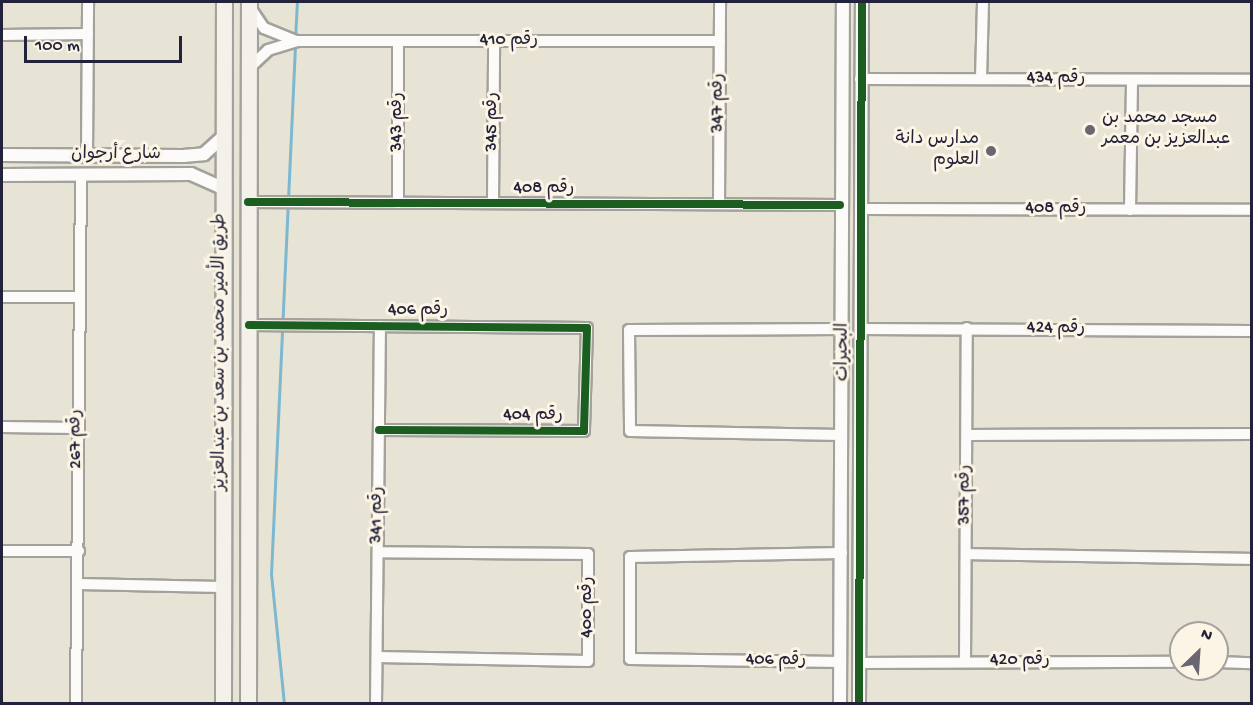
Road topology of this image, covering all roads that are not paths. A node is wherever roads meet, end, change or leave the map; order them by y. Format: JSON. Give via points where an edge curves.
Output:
{"nodes":[{"id":1,"x":88,"y":2,"type":"edge"},
{"id":2,"x":224,"y":2,"type":"edge"},
{"id":3,"x":720,"y":2,"type":"edge"},
{"id":4,"x":843,"y":2,"type":"edge"},
{"id":5,"x":862,"y":2,"type":"edge"},
{"id":6,"x":983,"y":2,"type":"edge"},
{"id":7,"x":249,"y":3,"type":"edge"},
{"id":8,"x":88,"y":34,"type":"junction"},
{"id":9,"x":2,"y":35,"type":"edge"},
{"id":10,"x":297,"y":41,"type":"junction"},
{"id":11,"x":398,"y":41,"type":"junction"},
{"id":12,"x":720,"y":41,"type":"junction"},
{"id":13,"x":494,"y":42,"type":"junction"},
{"id":14,"x":248,"y":69,"type":"junction"},
{"id":15,"x":842,"y":75,"type":"junction"},
{"id":16,"x":860,"y":77,"type":"junction"},
{"id":17,"x":981,"y":79,"type":"junction"},
{"id":18,"x":1132,"y":80,"type":"junction"},
{"id":19,"x":1251,"y":80,"type":"edge"},
{"id":20,"x":224,"y":136,"type":"junction"},
{"id":21,"x":2,"y":155,"type":"edge"},
{"id":22,"x":87,"y":155,"type":"junction"},
{"id":23,"x":183,"y":156,"type":"junction"},
{"id":24,"x":182,"y":174,"type":"junction"},
{"id":25,"x":2,"y":175,"type":"edge"},
{"id":26,"x":81,"y":175,"type":"junction"},
{"id":27,"x":222,"y":188,"type":"junction"},
{"id":28,"x":248,"y":202,"type":"junction"},
{"id":29,"x":398,"y":203,"type":"junction"},
{"id":30,"x":493,"y":203,"type":"junction"},
{"id":31,"x":719,"y":204,"type":"junction"},
{"id":32,"x":840,"y":205,"type":"junction"},
{"id":33,"x":860,"y":209,"type":"junction"},
{"id":34,"x":1130,"y":210,"type":"junction"},
{"id":35,"x":1251,"y":210,"type":"edge"},
{"id":36,"x":2,"y":297,"type":"edge"},
{"id":37,"x":78,"y":297,"type":"junction"},
{"id":38,"x":249,"y":325,"type":"junction"},
{"id":39,"x":380,"y":326,"type":"junction"},
{"id":40,"x":587,"y":328,"type":"joint"},
{"id":41,"x":860,"y":328,"type":"junction"},
{"id":42,"x":967,"y":328,"type":"junction"},
{"id":43,"x":840,"y":329,"type":"junction"},
{"id":44,"x":1251,"y":331,"type":"edge"},
{"id":45,"x":2,"y":427,"type":"edge"},
{"id":46,"x":76,"y":428,"type":"junction"},
{"id":47,"x":379,"y":430,"type":"junction"},
{"id":48,"x":1251,"y":434,"type":"edge"},
{"id":49,"x":841,"y":435,"type":"junction"},
{"id":50,"x":967,"y":435,"type":"junction"},
{"id":51,"x":2,"y":551,"type":"edge"},
{"id":52,"x":79,"y":551,"type":"junction"},
{"id":53,"x":378,"y":552,"type":"junction"},
{"id":54,"x":842,"y":554,"type":"junction"},
{"id":55,"x":966,"y":554,"type":"junction"},
{"id":56,"x":1251,"y":559,"type":"edge"},
{"id":57,"x":78,"y":584,"type":"junction"},
{"id":58,"x":221,"y":587,"type":"junction"},
{"id":59,"x":377,"y":657,"type":"junction"},
{"id":60,"x":965,"y":661,"type":"junction"},
{"id":61,"x":841,"y":662,"type":"junction"},
{"id":62,"x":1169,"y":662,"type":"edge"},
{"id":63,"x":1229,"y":662,"type":"edge"},
{"id":64,"x":859,"y":663,"type":"junction"},
{"id":65,"x":1251,"y":663,"type":"edge"},
{"id":66,"x":76,"y":704,"type":"edge"},
{"id":67,"x":223,"y":704,"type":"edge"},
{"id":68,"x":248,"y":704,"type":"edge"},
{"id":69,"x":376,"y":704,"type":"edge"},
{"id":70,"x":840,"y":704,"type":"edge"},
{"id":71,"x":859,"y":704,"type":"edge"}],
"edges":[{"from":1,"to":8,"type":"street"},
{"from":2,"to":20,"type":"main road","name":"طريق الأمير محمد بن سعد بن عبدالعزيز"},
{"from":3,"to":12,"type":"street","name":"رقم 347"},
{"from":4,"to":15,"type":"street","name":"البحيرات"},
{"from":5,"to":16,"type":"street","name":"البحيرات"},
{"from":6,"to":17,"type":"street"},
{"from":7,"to":10,"type":"street","via":[[264,28]]},
{"from":7,"to":14,"type":"main road","name":"طريق الأمير محمد بن سعد بن عبدالعزيز"},
{"from":8,"to":9,"type":"street"},
{"from":8,"to":22,"type":"street"},
{"from":10,"to":11,"type":"street","name":"رقم 410"},
{"from":10,"to":14,"type":"street","via":[[268,50]]},
{"from":11,"to":13,"type":"street","name":"رقم 410"},
{"from":11,"to":29,"type":"street","name":"رقم 343"},
{"from":12,"to":13,"type":"street","name":"رقم 410"},
{"from":12,"to":31,"type":"street","name":"رقم 347"},
{"from":13,"to":30,"type":"street","name":"رقم 345"},
{"from":14,"to":28,"type":"main road","name":"طريق الأمير محمد بن سعد بن عبدالعزيز"},
{"from":15,"to":16,"type":"street"},
{"from":15,"to":32,"type":"street","name":"البحيرات"},
{"from":16,"to":17,"type":"street","name":"رقم 434"},
{"from":16,"to":33,"type":"street","name":"البحيرات"},
{"from":17,"to":18,"type":"street","name":"رقم 434"},
{"from":18,"to":19,"type":"street","name":"رقم 434"},
{"from":18,"to":34,"type":"street"},
{"from":20,"to":23,"type":"street","name":"شارع أرجوان","via":[[204,154]]},
{"from":20,"to":27,"type":"main road","name":"طريق الأمير محمد بن سعد بن عبدالعزيز"},
{"from":21,"to":22,"type":"street","name":"شارع أرجوان"},
{"from":22,"to":23,"type":"street","name":"شارع أرجوان"},
{"from":23,"to":24,"type":"street"},
{"from":24,"to":26,"type":"street","name":"شارع أرجوان"},
{"from":24,"to":27,"type":"street","name":"شارع أرجوان"},
{"from":25,"to":26,"type":"street","name":"شارع أرجوان"},
{"from":26,"to":37,"type":"street","name":"رقم 267"},
{"from":27,"to":58,"type":"main road","name":"طريق الأمير محمد بن سعد بن عبدالعزيز"},
{"from":28,"to":29,"type":"street","name":"رقم 408"},
{"from":28,"to":38,"type":"main road","name":"طريق الأمير محمد بن سعد بن عبدالعزيز"},
{"from":29,"to":30,"type":"street","name":"رقم 408"},
{"from":30,"to":31,"type":"street","name":"رقم 408"},
{"from":31,"to":32,"type":"street","name":"رقم 408"},
{"from":32,"to":43,"type":"street","name":"البحيرات"},
{"from":33,"to":34,"type":"street","name":"رقم 408"},
{"from":33,"to":41,"type":"street","name":"البحيرات"},
{"from":34,"to":35,"type":"street","name":"رقم 408"},
{"from":36,"to":37,"type":"street"},
{"from":37,"to":46,"type":"street","name":"رقم 267"},
{"from":38,"to":39,"type":"street","name":"رقم 406"},
{"from":38,"to":68,"type":"main road","name":"طريق الأمير محمد بن سعد بن عبدالعزيز"},
{"from":39,"to":40,"type":"street","name":"رقم 406"},
{"from":39,"to":47,"type":"street","name":"رقم 341"},
{"from":40,"to":47,"type":"street","name":"رقم 404","via":[[584,431]]},
{"from":41,"to":42,"type":"street","name":"رقم 424"},
{"from":41,"to":64,"type":"street","name":"البحيرات"},
{"from":42,"to":44,"type":"street","name":"رقم 424"},
{"from":42,"to":50,"type":"street","name":"رقم 357"},
{"from":43,"to":49,"type":"street","name":"البحيرات"},
{"from":43,"to":49,"type":"street","via":[[629,330],[629,420],[630,431]]},
{"from":45,"to":46,"type":"street"},
{"from":46,"to":52,"type":"street","name":"رقم 267"},
{"from":47,"to":53,"type":"street","name":"رقم 341"},
{"from":48,"to":50,"type":"street"},
{"from":49,"to":54,"type":"street","name":"البحيرات"},
{"from":50,"to":55,"type":"street","name":"رقم 357"},
{"from":51,"to":52,"type":"street"},
{"from":52,"to":57,"type":"street","name":"رقم 267"},
{"from":53,"to":59,"type":"street","name":"رقم 341"},
{"from":53,"to":59,"type":"street","name":"رقم 400","via":[[588,554],[588,661]]},
{"from":54,"to":61,"type":"street","name":"البحيرات"},
{"from":54,"to":61,"type":"street","name":"رقم 406","via":[[630,557],[630,659]]},
{"from":55,"to":56,"type":"street"},
{"from":55,"to":60,"type":"street","name":"رقم 357"},
{"from":57,"to":58,"type":"street"},
{"from":57,"to":66,"type":"street","name":"رقم 267"},
{"from":58,"to":67,"type":"main road","name":"طريق الأمير محمد بن سعد بن عبدالعزيز"},
{"from":59,"to":69,"type":"street","name":"رقم 341"},
{"from":60,"to":62,"type":"street","name":"رقم 420"},
{"from":60,"to":64,"type":"street","name":"رقم 420"},
{"from":61,"to":70,"type":"street","name":"البحيرات"},
{"from":63,"to":65,"type":"street"},
{"from":64,"to":71,"type":"street","name":"البحيرات"}]}
